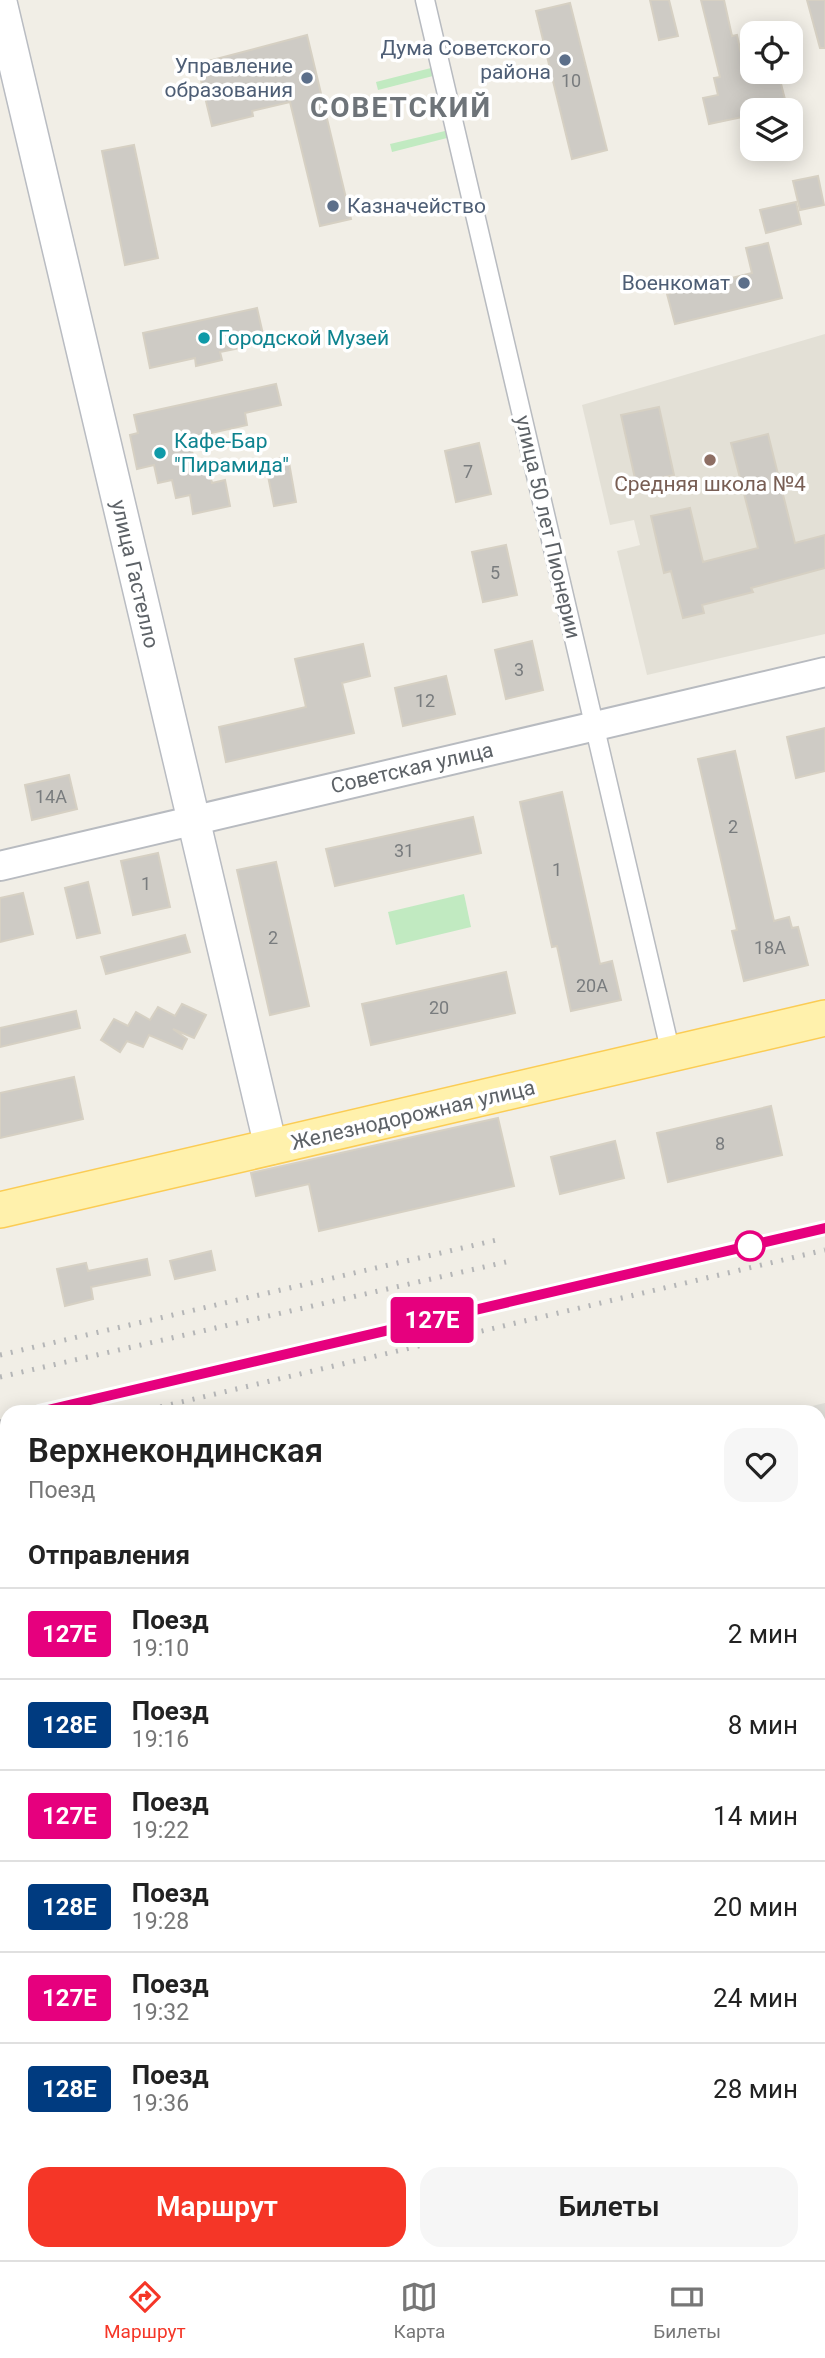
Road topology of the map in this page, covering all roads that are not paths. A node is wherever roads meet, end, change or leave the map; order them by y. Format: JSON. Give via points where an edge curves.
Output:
{"nodes":[{"id":1,"x":0,"y":0,"type":"edge"},
{"id":2,"x":425,"y":0,"type":"edge"},
{"id":3,"x":825,"y":672,"type":"edge"},
{"id":4,"x":594,"y":726,"type":"junction"},
{"id":5,"x":193,"y":820,"type":"junction"},
{"id":6,"x":0,"y":866,"type":"edge"},
{"id":7,"x":825,"y":1018,"type":"edge"},
{"id":8,"x":671,"y":1054,"type":"junction"},
{"id":9,"x":271,"y":1148,"type":"junction"},
{"id":10,"x":0,"y":1210,"type":"edge"}],
"edges":[{"from":1,"to":5,"type":"main road","name":"улица Гастелло"},
{"from":2,"to":4,"type":"street","name":"улица 50 лет Пионерии"},
{"from":3,"to":4,"type":"street","name":"Советская улица"},
{"from":4,"to":5,"type":"street","name":"Советская улица"},
{"from":4,"to":8,"type":"street","name":"улица 50 лет Пионерии"},
{"from":5,"to":6,"type":"street","name":"Советская улица"},
{"from":5,"to":9,"type":"main road","name":"улица Гастелло"},
{"from":7,"to":8,"type":"main road","name":"Железнодорожная улица"},
{"from":8,"to":9,"type":"main road","name":"Железнодорожная улица"},
{"from":9,"to":10,"type":"main road","name":"Железнодорожная улица"}]}
